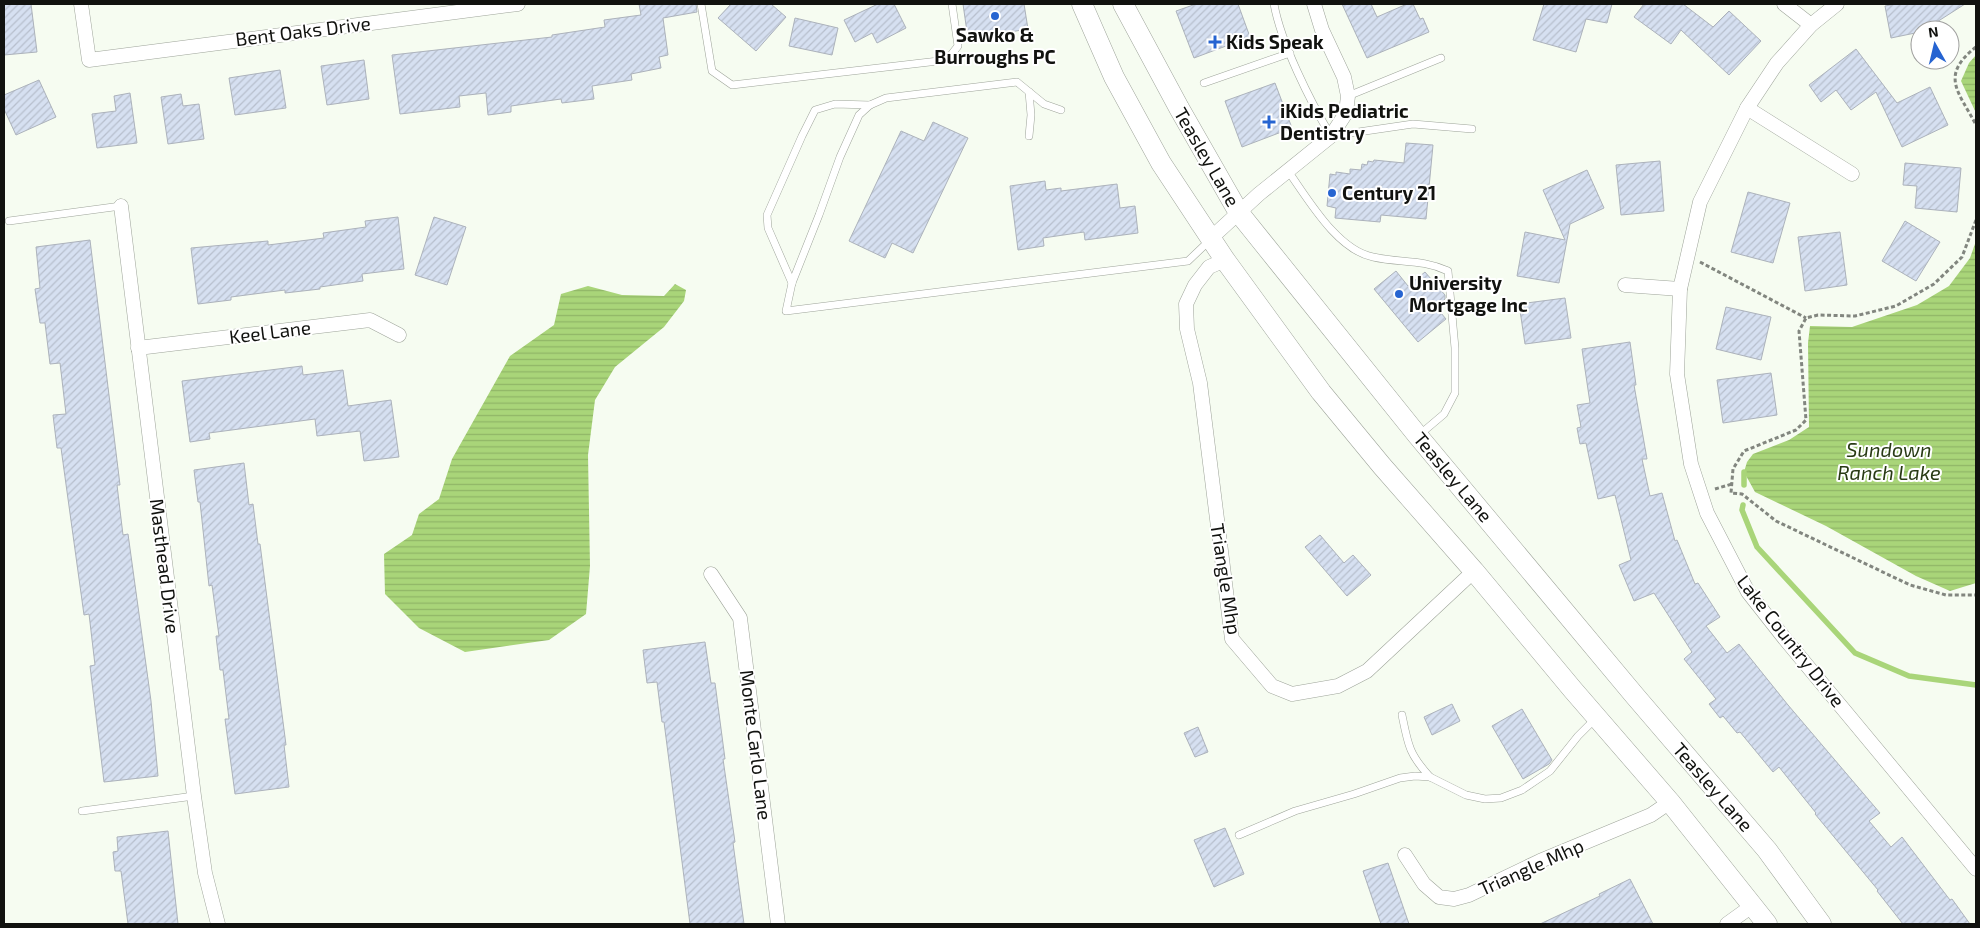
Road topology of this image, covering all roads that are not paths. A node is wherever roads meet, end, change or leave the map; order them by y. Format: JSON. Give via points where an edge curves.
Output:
{"nodes":[{"id":1,"x":82,"y":4,"type":"edge"},
{"id":2,"x":518,"y":4,"type":"edge"},
{"id":3,"x":701,"y":4,"type":"edge"},
{"id":4,"x":952,"y":4,"type":"edge"},
{"id":5,"x":1082,"y":4,"type":"edge"},
{"id":6,"x":1123,"y":4,"type":"edge"},
{"id":7,"x":1274,"y":4,"type":"edge"},
{"id":8,"x":1314,"y":4,"type":"edge"},
{"id":9,"x":1784,"y":4,"type":"edge"},
{"id":10,"x":1837,"y":4,"type":"edge"},
{"id":11,"x":1811,"y":25,"type":"junction"},
{"id":12,"x":1290,"y":53,"type":"junction"},
{"id":13,"x":1441,"y":58,"type":"dead end"},
{"id":14,"x":1204,"y":83,"type":"dead end"},
{"id":15,"x":1029,"y":92,"type":"junction"},
{"id":16,"x":1348,"y":96,"type":"junction"},
{"id":17,"x":870,"y":105,"type":"junction"},
{"id":18,"x":1747,"y":108,"type":"junction"},
{"id":19,"x":1061,"y":110,"type":"dead end"},
{"id":20,"x":1472,"y":129,"type":"dead end"},
{"id":21,"x":1029,"y":136,"type":"dead end"},
{"id":22,"x":1331,"y":136,"type":"junction"},
{"id":23,"x":1288,"y":171,"type":"junction"},
{"id":24,"x":1852,"y":174,"type":"dead end"},
{"id":25,"x":121,"y":206,"type":"joint"},
{"id":26,"x":1239,"y":213,"type":"junction"},
{"id":27,"x":9,"y":221,"type":"dead end"},
{"id":28,"x":1210,"y":239,"type":"junction"},
{"id":29,"x":1225,"y":260,"type":"junction"},
{"id":30,"x":792,"y":283,"type":"junction"},
{"id":31,"x":1625,"y":285,"type":"dead end"},
{"id":32,"x":1680,"y":289,"type":"junction"},
{"id":33,"x":399,"y":335,"type":"dead end"},
{"id":34,"x":138,"y":348,"type":"junction"},
{"id":35,"x":1418,"y":436,"type":"junction"},
{"id":36,"x":1474,"y":570,"type":"junction"},
{"id":37,"x":712,"y":574,"type":"dead end"},
{"id":38,"x":1402,"y":715,"type":"dead end"},
{"id":39,"x":1598,"y":717,"type":"junction"},
{"id":40,"x":1430,"y":777,"type":"junction"},
{"id":41,"x":194,"y":796,"type":"junction"},
{"id":42,"x":1670,"y":802,"type":"junction"},
{"id":43,"x":82,"y":811,"type":"dead end"},
{"id":44,"x":1239,"y":835,"type":"dead end"},
{"id":45,"x":1405,"y":855,"type":"dead end"},
{"id":46,"x":1976,"y":869,"type":"edge"},
{"id":47,"x":1752,"y":906,"type":"junction"},
{"id":48,"x":218,"y":924,"type":"edge"},
{"id":49,"x":778,"y":924,"type":"edge"},
{"id":50,"x":1727,"y":924,"type":"edge"},
{"id":51,"x":1767,"y":924,"type":"edge"},
{"id":52,"x":1821,"y":924,"type":"edge"}],
"edges":[{"from":1,"to":2,"type":"street","name":"Bent Oaks Drive","via":[[89,60]]},
{"from":3,"to":4,"type":"lane","via":[[712,72],[732,85],[947,60],[958,46]]},
{"from":5,"to":28,"type":"main road","name":"Teasley Lane","via":[[1114,77],[1161,163]]},
{"from":6,"to":26,"type":"main road","name":"Teasley Lane"},
{"from":7,"to":12,"type":"lane"},
{"from":8,"to":16,"type":"street","via":[[1344,77]]},
{"from":9,"to":11,"type":"street"},
{"from":10,"to":11,"type":"street","name":"Lake Country Drive"},
{"from":11,"to":18,"type":"street","name":"Lake Country Drive","via":[[1777,63]]},
{"from":12,"to":14,"type":"lane"},
{"from":12,"to":22,"type":"lane"},
{"from":13,"to":16,"type":"lane"},
{"from":15,"to":17,"type":"lane","via":[[1017,82],[886,98]]},
{"from":15,"to":19,"type":"lane","via":[[1044,104]]},
{"from":15,"to":21,"type":"lane"},
{"from":16,"to":22,"type":"street","via":[[1346,113]]},
{"from":17,"to":30,"type":"lane","via":[[859,115],[840,157]]},
{"from":17,"to":30,"type":"lane","via":[[835,104],[815,110],[767,215],[768,228]]},
{"from":18,"to":24,"type":"street"},
{"from":18,"to":32,"type":"street","name":"Lake Country Drive","via":[[1700,202]]},
{"from":20,"to":22,"type":"lane","via":[[1413,124]]},
{"from":22,"to":23,"type":"street"},
{"from":23,"to":26,"type":"street"},
{"from":23,"to":35,"type":"lane","via":[[1326,224],[1350,247],[1371,257],[1433,264],[1448,271],[1455,348],[1455,393],[1444,414]]},
{"from":25,"to":27,"type":"lane"},
{"from":25,"to":34,"type":"street","name":"Masthead Drive"},
{"from":26,"to":28,"type":"street"},
{"from":26,"to":35,"type":"main road","name":"Teasley Lane"},
{"from":28,"to":29,"type":"main road","name":"Teasley Lane"},
{"from":28,"to":30,"type":"lane","via":[[1188,261],[786,310]]},
{"from":29,"to":36,"type":"main road","name":"Teasley Lane","via":[[1321,392]]},
{"from":29,"to":36,"type":"street","name":"Triangle Mhp","via":[[1209,267],[1186,304],[1187,329],[1200,383],[1232,638],[1272,686],[1292,694],[1338,686],[1367,672]]},
{"from":31,"to":32,"type":"street"},
{"from":32,"to":46,"type":"street","name":"Lake Country Drive","via":[[1677,374],[1691,464],[1707,513],[1726,552],[1748,592],[1774,626]]},
{"from":33,"to":34,"type":"street","name":"Keel Lane","via":[[370,320]]},
{"from":34,"to":41,"type":"street","name":"Masthead Drive"},
{"from":35,"to":52,"type":"main road","name":"Teasley Lane","via":[[1767,850]]},
{"from":36,"to":39,"type":"main road","name":"Teasley Lane"},
{"from":37,"to":49,"type":"street","name":"Monte Carlo Lane","via":[[740,618]]},
{"from":38,"to":40,"type":"lane","via":[[1409,748]]},
{"from":39,"to":40,"type":"lane","via":[[1590,722],[1550,771],[1522,790],[1501,798],[1466,795]]},
{"from":39,"to":42,"type":"main road","name":"Teasley Lane"},
{"from":40,"to":44,"type":"lane","via":[[1400,778],[1295,811]]},
{"from":41,"to":43,"type":"lane"},
{"from":41,"to":48,"type":"street","name":"Masthead Drive","via":[[205,873]]},
{"from":42,"to":45,"type":"street","name":"Triangle Mhp","via":[[1651,815],[1454,899],[1439,898],[1424,884]]},
{"from":42,"to":47,"type":"main road","name":"Teasley Lane"},
{"from":47,"to":50,"type":"street"},
{"from":47,"to":51,"type":"main road","name":"Teasley Lane"}]}
